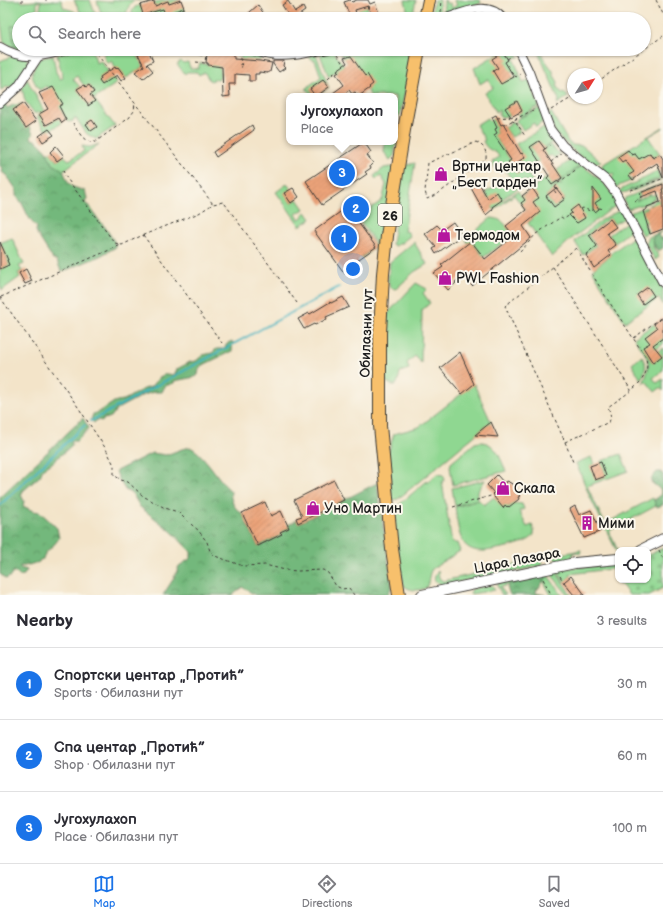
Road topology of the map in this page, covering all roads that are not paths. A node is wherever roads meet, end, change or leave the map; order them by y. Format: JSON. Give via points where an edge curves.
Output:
{"nodes":[{"id":1,"x":429,"y":0,"type":"edge"},
{"id":2,"x":426,"y":12,"type":"edge"},
{"id":3,"x":458,"y":12,"type":"edge"},
{"id":4,"x":498,"y":12,"type":"edge"},
{"id":5,"x":0,"y":47,"type":"edge"},
{"id":6,"x":12,"y":53,"type":"edge"},
{"id":7,"x":32,"y":56,"type":"edge"},
{"id":8,"x":42,"y":56,"type":"edge"},
{"id":9,"x":418,"y":56,"type":"edge"},
{"id":10,"x":521,"y":56,"type":"edge"},
{"id":11,"x":38,"y":57,"type":"junction"},
{"id":12,"x":0,"y":103,"type":"edge"},
{"id":13,"x":663,"y":283,"type":"edge"},
{"id":14,"x":663,"y":539,"type":"edge"},
{"id":15,"x":647,"y":547,"type":"edge"},
{"id":16,"x":615,"y":559,"type":"edge"},
{"id":17,"x":398,"y":592,"type":"edge"},
{"id":18,"x":408,"y":595,"type":"edge"},
{"id":19,"x":422,"y":595,"type":"edge"}],
"edges":[{"from":1,"to":2,"type":"main road"},
{"from":3,"to":4,"type":"street","via":[[490,5]]},
{"from":5,"to":6,"type":"street"},
{"from":7,"to":11,"type":"street"},
{"from":8,"to":11,"type":"street"},
{"from":9,"to":17,"type":"main road","name":"Обилазни пут","number":"26","via":[[387,236],[380,315],[380,426]]},
{"from":10,"to":13,"type":"street","via":[[550,129],[563,146],[606,180],[616,193]]},
{"from":11,"to":12,"type":"street","via":[[22,82]]},
{"from":14,"to":15,"type":"street"},
{"from":16,"to":19,"type":"street","name":"Цара Лазара","via":[[575,563]]},
{"from":17,"to":18,"type":"main road"}]}
